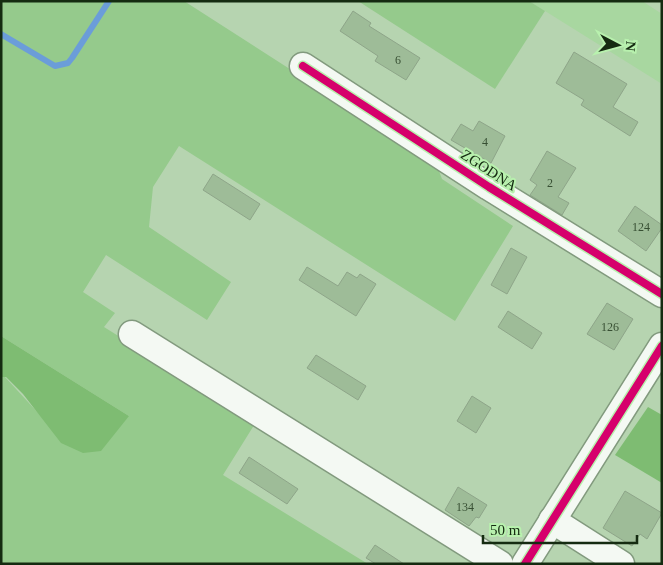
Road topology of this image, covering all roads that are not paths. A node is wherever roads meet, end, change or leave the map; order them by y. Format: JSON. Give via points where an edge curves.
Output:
{"nodes":[{"id":1,"x":303,"y":66,"type":"dead end"},
{"id":2,"x":662,"y":294,"type":"edge"},
{"id":3,"x":132,"y":334,"type":"dead end"},
{"id":4,"x":662,"y":346,"type":"edge"},
{"id":5,"x":552,"y":520,"type":"junction"},
{"id":6,"x":500,"y":564,"type":"edge"},
{"id":7,"x":525,"y":564,"type":"edge"},
{"id":8,"x":621,"y":564,"type":"edge"}],
"edges":[{"from":1,"to":2,"type":"street","name":"ZGODNA"},
{"from":3,"to":6,"type":"street"},
{"from":4,"to":5,"type":"street"},
{"from":5,"to":7,"type":"street"},
{"from":5,"to":8,"type":"street"}]}
